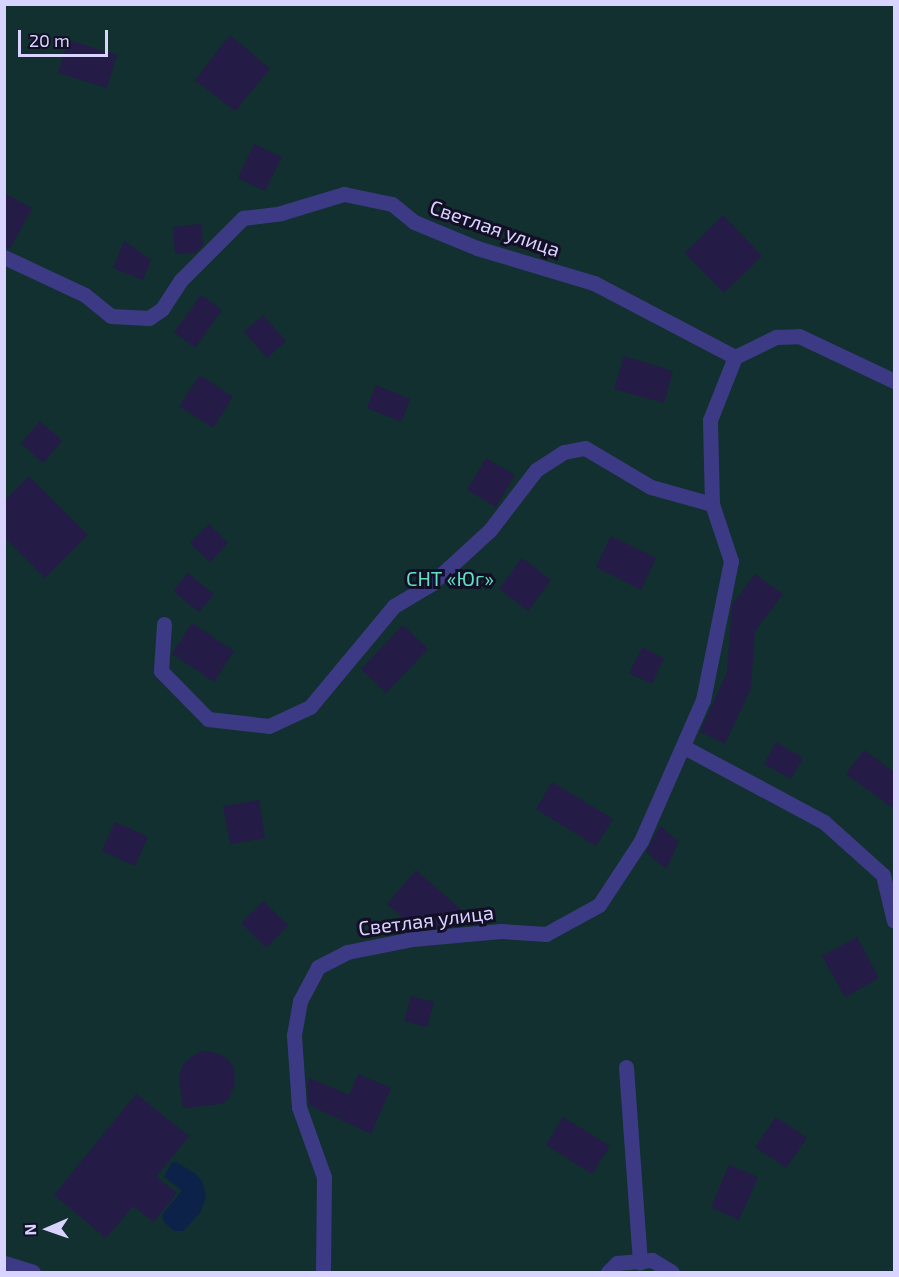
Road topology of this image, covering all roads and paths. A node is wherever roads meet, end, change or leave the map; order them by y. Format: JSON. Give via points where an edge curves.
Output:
{"nodes":[{"id":1,"x":4,"y":257,"type":"edge"},
{"id":2,"x":735,"y":357,"type":"junction"},
{"id":3,"x":894,"y":381,"type":"edge"},
{"id":4,"x":712,"y":504,"type":"junction"},
{"id":5,"x":164,"y":624,"type":"dead end"},
{"id":6,"x":684,"y":747,"type":"junction"},
{"id":7,"x":894,"y":921,"type":"edge"},
{"id":8,"x":626,"y":1067,"type":"dead end"},
{"id":9,"x":640,"y":1262,"type":"junction"},
{"id":10,"x":4,"y":1263,"type":"edge"},
{"id":11,"x":33,"y":1272,"type":"edge"},
{"id":12,"x":323,"y":1272,"type":"edge"},
{"id":13,"x":608,"y":1272,"type":"edge"},
{"id":14,"x":672,"y":1272,"type":"edge"}],
"edges":[{"from":1,"to":2,"type":"street","name":"Светлая улица","via":[[85,295],[111,316],[149,318],[162,309],[181,280],[243,218],[281,213],[344,194],[392,204],[414,222],[477,248],[594,284]]},
{"from":2,"to":3,"type":"street","via":[[776,337],[799,336]]},
{"from":2,"to":4,"type":"street","name":"Светлая улица","via":[[710,420]]},
{"from":4,"to":5,"type":"street","via":[[651,487],[585,448],[564,452],[536,470],[490,531],[431,584],[394,606],[310,707],[269,726],[208,719],[161,672]]},
{"from":4,"to":6,"type":"street","name":"Светлая улица","via":[[731,561],[703,700]]},
{"from":6,"to":7,"type":"street","via":[[825,822],[883,875]]},
{"from":6,"to":12,"type":"street","name":"Светлая улица","via":[[641,841],[599,905],[546,934],[501,931],[412,939],[346,952],[318,967],[300,1001],[294,1035],[299,1107],[324,1176]]},
{"from":8,"to":9,"type":"street"},
{"from":9,"to":13,"type":"street","via":[[617,1263]]},
{"from":9,"to":14,"type":"street","via":[[652,1260]]},
{"from":10,"to":11,"type":"street"}]}
